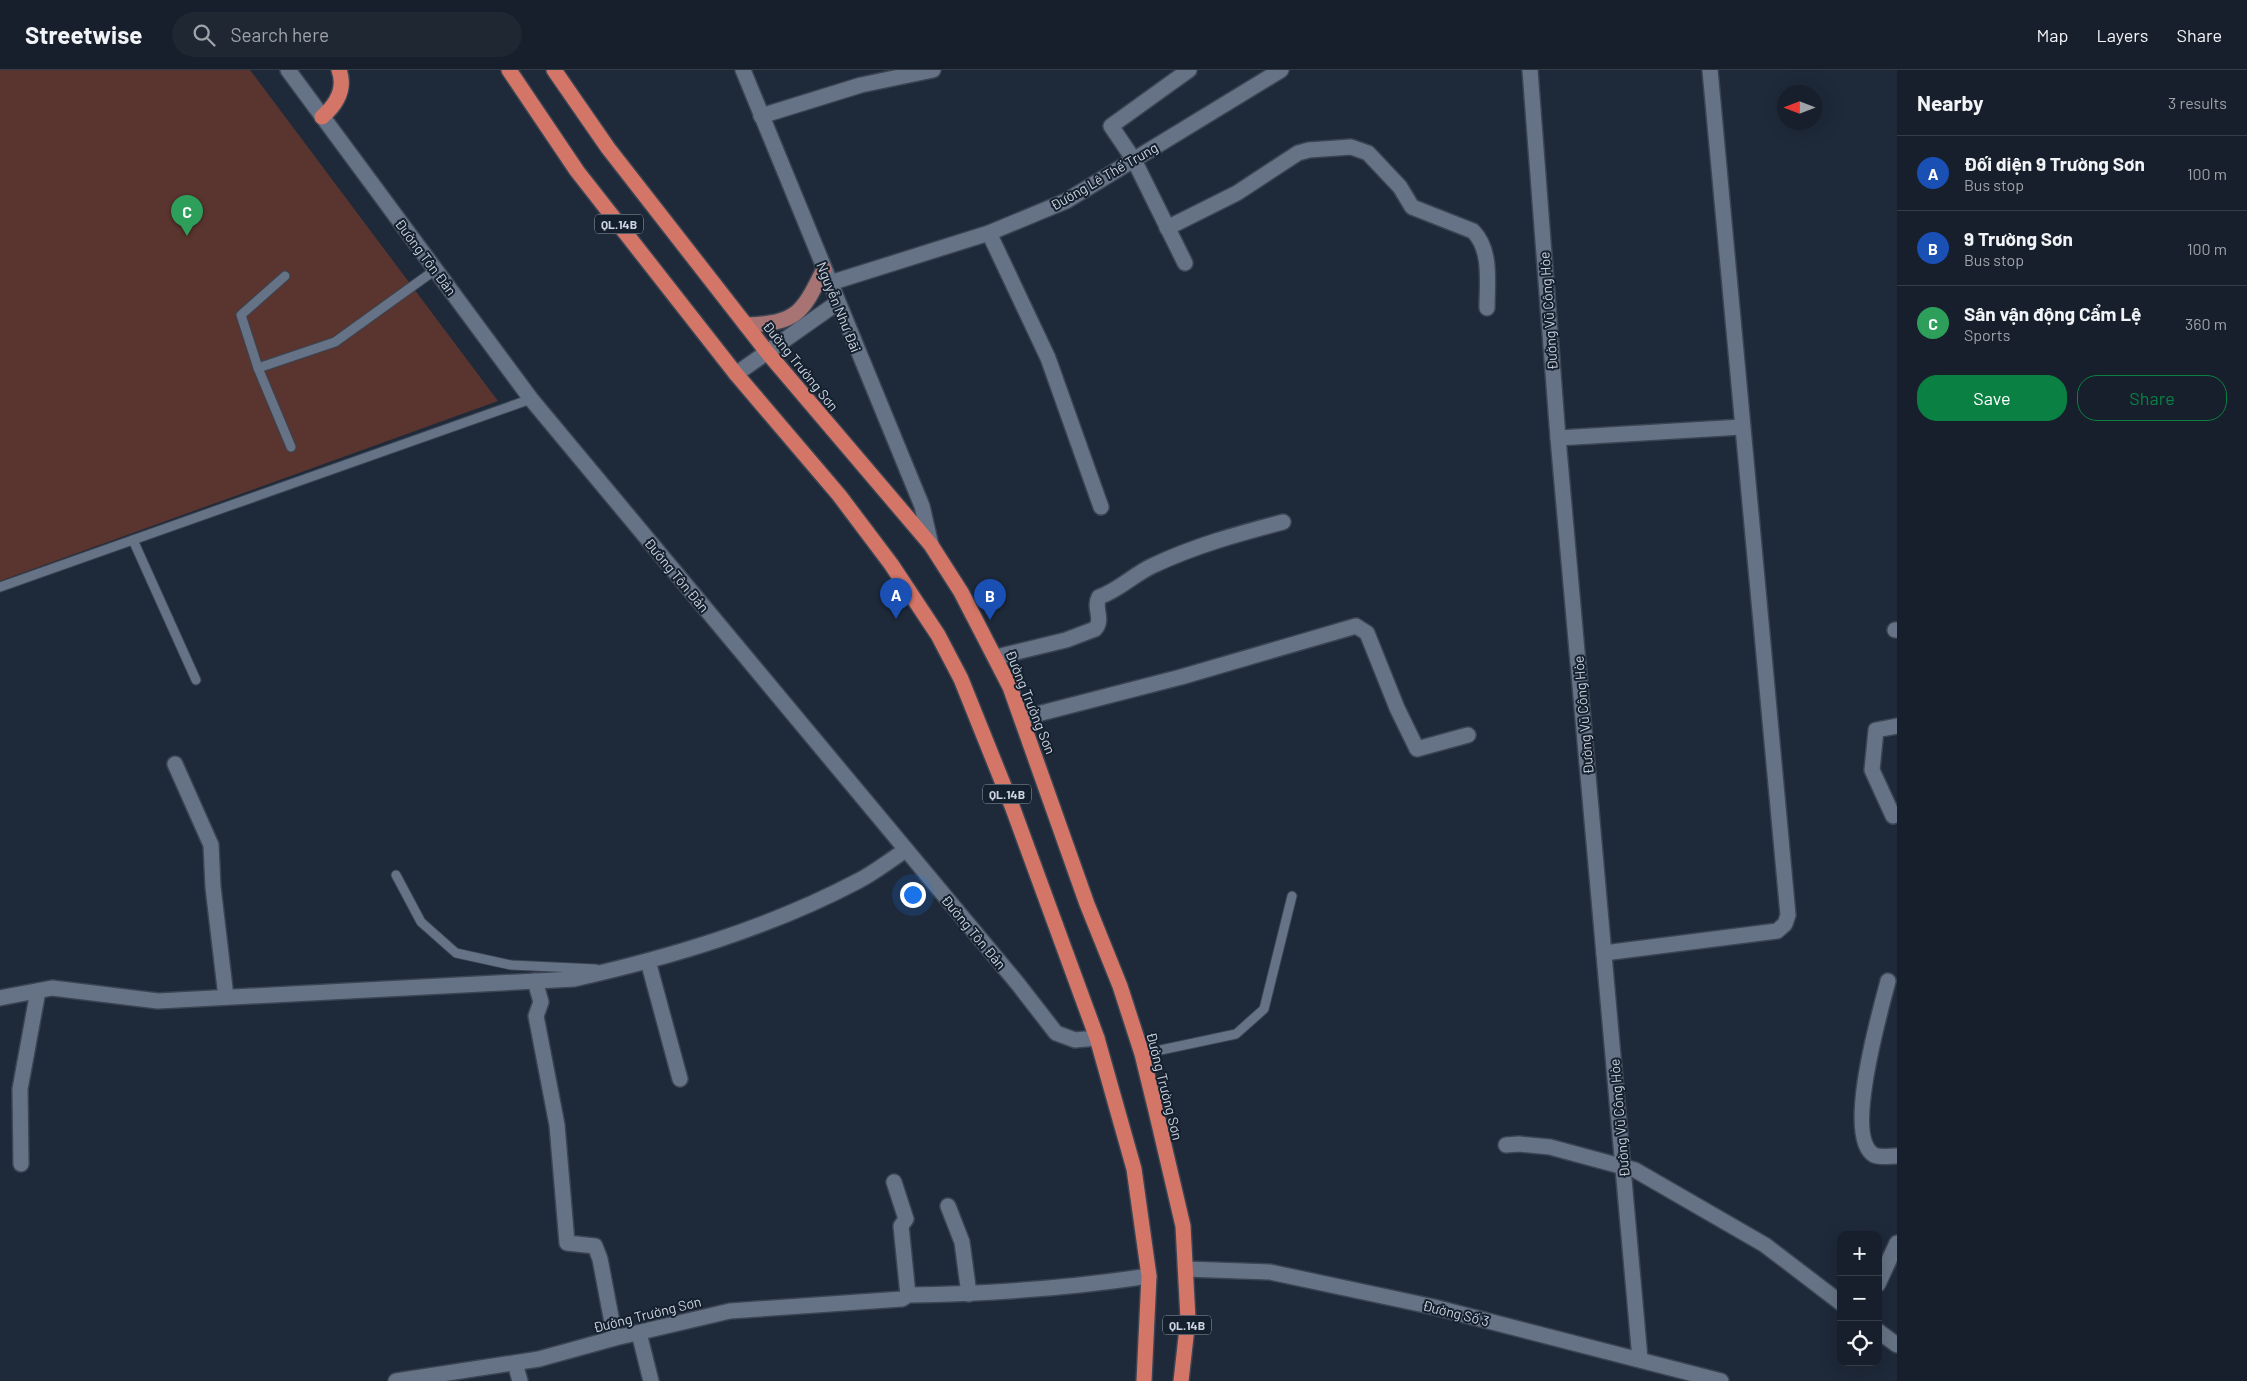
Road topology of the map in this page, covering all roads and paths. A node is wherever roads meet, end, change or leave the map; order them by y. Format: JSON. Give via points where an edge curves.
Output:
{"nodes":[{"id":1,"x":288,"y":70,"type":"edge"},
{"id":2,"x":339,"y":70,"type":"edge"},
{"id":3,"x":509,"y":70,"type":"edge"},
{"id":4,"x":554,"y":70,"type":"edge"},
{"id":5,"x":742,"y":70,"type":"edge"},
{"id":6,"x":933,"y":70,"type":"edge"},
{"id":7,"x":1189,"y":70,"type":"edge"},
{"id":8,"x":1280,"y":70,"type":"edge"},
{"id":9,"x":1530,"y":70,"type":"edge"},
{"id":10,"x":1710,"y":70,"type":"edge"},
{"id":11,"x":761,"y":116,"type":"junction"},
{"id":12,"x":322,"y":117,"type":"junction"},
{"id":13,"x":1134,"y":160,"type":"junction"},
{"id":14,"x":1167,"y":228,"type":"junction"},
{"id":15,"x":989,"y":233,"type":"junction"},
{"id":16,"x":1185,"y":263,"type":"dead end"},
{"id":17,"x":435,"y":270,"type":"junction"},
{"id":18,"x":285,"y":276,"type":"dead end"},
{"id":19,"x":827,"y":276,"type":"junction"},
{"id":20,"x":837,"y":303,"type":"junction"},
{"id":21,"x":1487,"y":308,"type":"dead end"},
{"id":22,"x":746,"y":324,"type":"junction"},
{"id":23,"x":767,"y":352,"type":"junction"},
{"id":24,"x":258,"y":368,"type":"junction"},
{"id":25,"x":736,"y":374,"type":"junction"},
{"id":26,"x":531,"y":399,"type":"junction"},
{"id":27,"x":1742,"y":427,"type":"junction"},
{"id":28,"x":1558,"y":438,"type":"junction"},
{"id":29,"x":291,"y":447,"type":"dead end"},
{"id":30,"x":1101,"y":507,"type":"dead end"},
{"id":31,"x":1282,"y":522,"type":"dead end"},
{"id":32,"x":133,"y":540,"type":"junction"},
{"id":33,"x":931,"y":545,"type":"junction"},
{"id":34,"x":0,"y":587,"type":"edge"},
{"id":35,"x":996,"y":657,"type":"junction"},
{"id":36,"x":196,"y":680,"type":"dead end"},
{"id":37,"x":1022,"y":718,"type":"junction"},
{"id":38,"x":1897,"y":726,"type":"edge"},
{"id":39,"x":1468,"y":735,"type":"dead end"},
{"id":40,"x":174,"y":764,"type":"dead end"},
{"id":41,"x":1893,"y":816,"type":"dead end"},
{"id":42,"x":906,"y":850,"type":"junction"},
{"id":43,"x":396,"y":875,"type":"dead end"},
{"id":44,"x":1292,"y":896,"type":"dead end"},
{"id":45,"x":1604,"y":954,"type":"junction"},
{"id":46,"x":648,"y":961,"type":"junction"},
{"id":47,"x":612,"y":971,"type":"junction"},
{"id":48,"x":1888,"y":980,"type":"dead end"},
{"id":49,"x":535,"y":981,"type":"junction"},
{"id":50,"x":38,"y":991,"type":"junction"},
{"id":51,"x":226,"y":997,"type":"junction"},
{"id":52,"x":0,"y":998,"type":"edge"},
{"id":53,"x":1097,"y":1038,"type":"junction"},
{"id":54,"x":1142,"y":1054,"type":"junction"},
{"id":55,"x":680,"y":1079,"type":"dead end"},
{"id":56,"x":1506,"y":1145,"type":"dead end"},
{"id":57,"x":1897,"y":1156,"type":"edge"},
{"id":58,"x":21,"y":1164,"type":"dead end"},
{"id":59,"x":1623,"y":1165,"type":"junction"},
{"id":60,"x":894,"y":1182,"type":"dead end"},
{"id":61,"x":948,"y":1206,"type":"dead end"},
{"id":62,"x":1897,"y":1243,"type":"edge"},
{"id":63,"x":1186,"y":1269,"type":"junction"},
{"id":64,"x":1149,"y":1276,"type":"junction"},
{"id":65,"x":1882,"y":1276,"type":"edge"},
{"id":66,"x":969,"y":1294,"type":"junction"},
{"id":67,"x":908,"y":1295,"type":"junction"},
{"id":68,"x":1837,"y":1300,"type":"edge"},
{"id":69,"x":639,"y":1334,"type":"junction"},
{"id":70,"x":1882,"y":1334,"type":"edge"},
{"id":71,"x":616,"y":1338,"type":"junction"},
{"id":72,"x":1897,"y":1346,"type":"edge"},
{"id":73,"x":1640,"y":1359,"type":"junction"},
{"id":74,"x":514,"y":1362,"type":"junction"},
{"id":75,"x":1679,"y":1376,"type":"edge"},
{"id":76,"x":396,"y":1381,"type":"edge"},
{"id":77,"x":520,"y":1381,"type":"edge"},
{"id":78,"x":651,"y":1381,"type":"edge"},
{"id":79,"x":1144,"y":1381,"type":"edge"},
{"id":80,"x":1181,"y":1381,"type":"edge"},
{"id":81,"x":1721,"y":1381,"type":"edge"}],
"edges":[{"from":1,"to":12,"type":"street","name":"Đường Tôn Đản"},
{"from":2,"to":12,"type":"highway","via":[[339,95],[334,107]]},
{"from":3,"to":25,"type":"highway","number":"QL.14B","via":[[577,171]]},
{"from":4,"to":22,"type":"highway","name":"Đường Trường Sơn","number":"QL.14B","via":[[608,148]]},
{"from":5,"to":11,"type":"street","name":"Nguyễn Như Đãi"},
{"from":6,"to":11,"type":"street","via":[[868,82]]},
{"from":7,"to":13,"type":"street","via":[[1111,126]]},
{"from":8,"to":13,"type":"street","name":"Đường Lê Thế Trung"},
{"from":9,"to":28,"type":"street","name":"Đường Vũ Công Hòe"},
{"from":10,"to":27,"type":"street"},
{"from":11,"to":19,"type":"street","name":"Nguyễn Như Đãi"},
{"from":12,"to":17,"type":"street","name":"Đường Tôn Đản"},
{"from":13,"to":14,"type":"street"},
{"from":13,"to":15,"type":"street","name":"Đường Lê Thế Trung","via":[[1066,201]]},
{"from":14,"to":16,"type":"street"},
{"from":14,"to":21,"type":"street","via":[[1237,193],[1303,150],[1358,148],[1368,153],[1400,187],[1412,207],[1473,231],[1478,236],[1486,254]]},
{"from":15,"to":19,"type":"street","name":"Đường Lê Thế Trung"},
{"from":15,"to":30,"type":"street","via":[[1048,358]]},
{"from":17,"to":24,"type":"lane","via":[[335,342]]},
{"from":17,"to":26,"type":"street","name":"Đường Tôn Đản"},
{"from":18,"to":24,"type":"lane","via":[[241,315]]},
{"from":19,"to":20,"type":"street","name":"Nguyễn Như Đãi"},
{"from":19,"to":22,"type":"main road","via":[[797,313],[774,323]]},
{"from":20,"to":23,"type":"street"},
{"from":20,"to":33,"type":"street","name":"Nguyễn Như Đãi","via":[[922,506]]},
{"from":22,"to":23,"type":"highway","name":"Đường Trường Sơn","number":"QL.14B"},
{"from":23,"to":25,"type":"street"},
{"from":23,"to":33,"type":"highway","name":"Đường Trường Sơn","number":"QL.14B"},
{"from":24,"to":29,"type":"lane"},
{"from":25,"to":53,"type":"highway","number":"QL.14B","via":[[839,495],[938,634],[1012,806]]},
{"from":26,"to":32,"type":"lane"},
{"from":26,"to":42,"type":"street","name":"Đường Tôn Đản"},
{"from":27,"to":28,"type":"street"},
{"from":27,"to":45,"type":"street","via":[[1788,915],[1785,924],[1777,931]]},
{"from":28,"to":45,"type":"street","name":"Đường Vũ Công Hòe"},
{"from":31,"to":35,"type":"street","via":[[1224,537],[1149,567],[1115,591],[1099,597],[1099,620],[1095,629],[1066,640]]},
{"from":32,"to":34,"type":"lane"},
{"from":32,"to":36,"type":"lane"},
{"from":33,"to":35,"type":"highway","name":"Đường Trường Sơn","number":"QL.14B"},
{"from":35,"to":37,"type":"highway","name":"Đường Trường Sơn","number":"QL.14B"},
{"from":37,"to":39,"type":"street","via":[[1181,677],[1356,626],[1367,633],[1417,749]]},
{"from":37,"to":54,"type":"highway","name":"Đường Trường Sơn","number":"QL.14B"},
{"from":38,"to":41,"type":"street","via":[[1876,730],[1872,770]]},
{"from":40,"to":51,"type":"street","via":[[212,845],[213,887]]},
{"from":42,"to":46,"type":"street","via":[[859,881],[753,928]]},
{"from":42,"to":53,"type":"street","name":"Đường Tôn Đản","via":[[1056,1033],[1075,1040]]},
{"from":43,"to":47,"type":"lane","via":[[421,922],[456,953],[511,965]]},
{"from":44,"to":54,"type":"lane","via":[[1264,1009],[1236,1034]]},
{"from":45,"to":59,"type":"street","name":"Đường Vũ Công Hòe"},
{"from":46,"to":47,"type":"street"},
{"from":46,"to":55,"type":"street"},
{"from":47,"to":49,"type":"street","via":[[574,979]]},
{"from":48,"to":57,"type":"street","via":[[1865,1077],[1864,1130],[1868,1148],[1873,1154]]},
{"from":49,"to":51,"type":"street"},
{"from":49,"to":71,"type":"street","via":[[541,1002],[536,1016],[558,1125],[567,1243],[595,1246]]},
{"from":50,"to":51,"type":"street","via":[[52,988],[158,1001]]},
{"from":50,"to":52,"type":"street"},
{"from":50,"to":58,"type":"street","via":[[20,1089]]},
{"from":53,"to":64,"type":"highway","number":"QL.14B","via":[[1134,1169]]},
{"from":54,"to":63,"type":"highway","name":"Đường Trường Sơn","number":"QL.14B","via":[[1175,1191]]},
{"from":56,"to":59,"type":"street","via":[[1550,1147]]},
{"from":59,"to":68,"type":"street","via":[[1676,1192],[1765,1246]]},
{"from":59,"to":73,"type":"street","name":"Đường Vũ Công Hòe"},
{"from":60,"to":67,"type":"street","via":[[906,1219],[901,1226]]},
{"from":61,"to":66,"type":"street","via":[[962,1242]]},
{"from":62,"to":65,"type":"street"},
{"from":63,"to":73,"type":"street","name":"Đường Số 3","via":[[1270,1272],[1434,1307]]},
{"from":63,"to":80,"type":"highway","name":"Đường Trường Sơn","number":"QL.14B","via":[[1188,1319]]},
{"from":64,"to":66,"type":"street","name":"Đường Trường Sơn"},
{"from":64,"to":79,"type":"highway","number":"QL.14B"},
{"from":66,"to":67,"type":"street","name":"Đường Trường Sơn"},
{"from":67,"to":69,"type":"street","name":"Đường Trường Sơn","via":[[902,1299],[730,1310]]},
{"from":69,"to":71,"type":"street","name":"Đường Trường Sơn"},
{"from":69,"to":78,"type":"street"},
{"from":70,"to":72,"type":"street"},
{"from":71,"to":74,"type":"street","name":"Đường Trường Sơn","via":[[538,1359]]},
{"from":73,"to":75,"type":"street","name":"Đường Số 3"},
{"from":74,"to":76,"type":"street","name":"Đường Trường Sơn"},
{"from":74,"to":77,"type":"street"},
{"from":75,"to":81,"type":"street","name":"Đường Số 3"}]}
